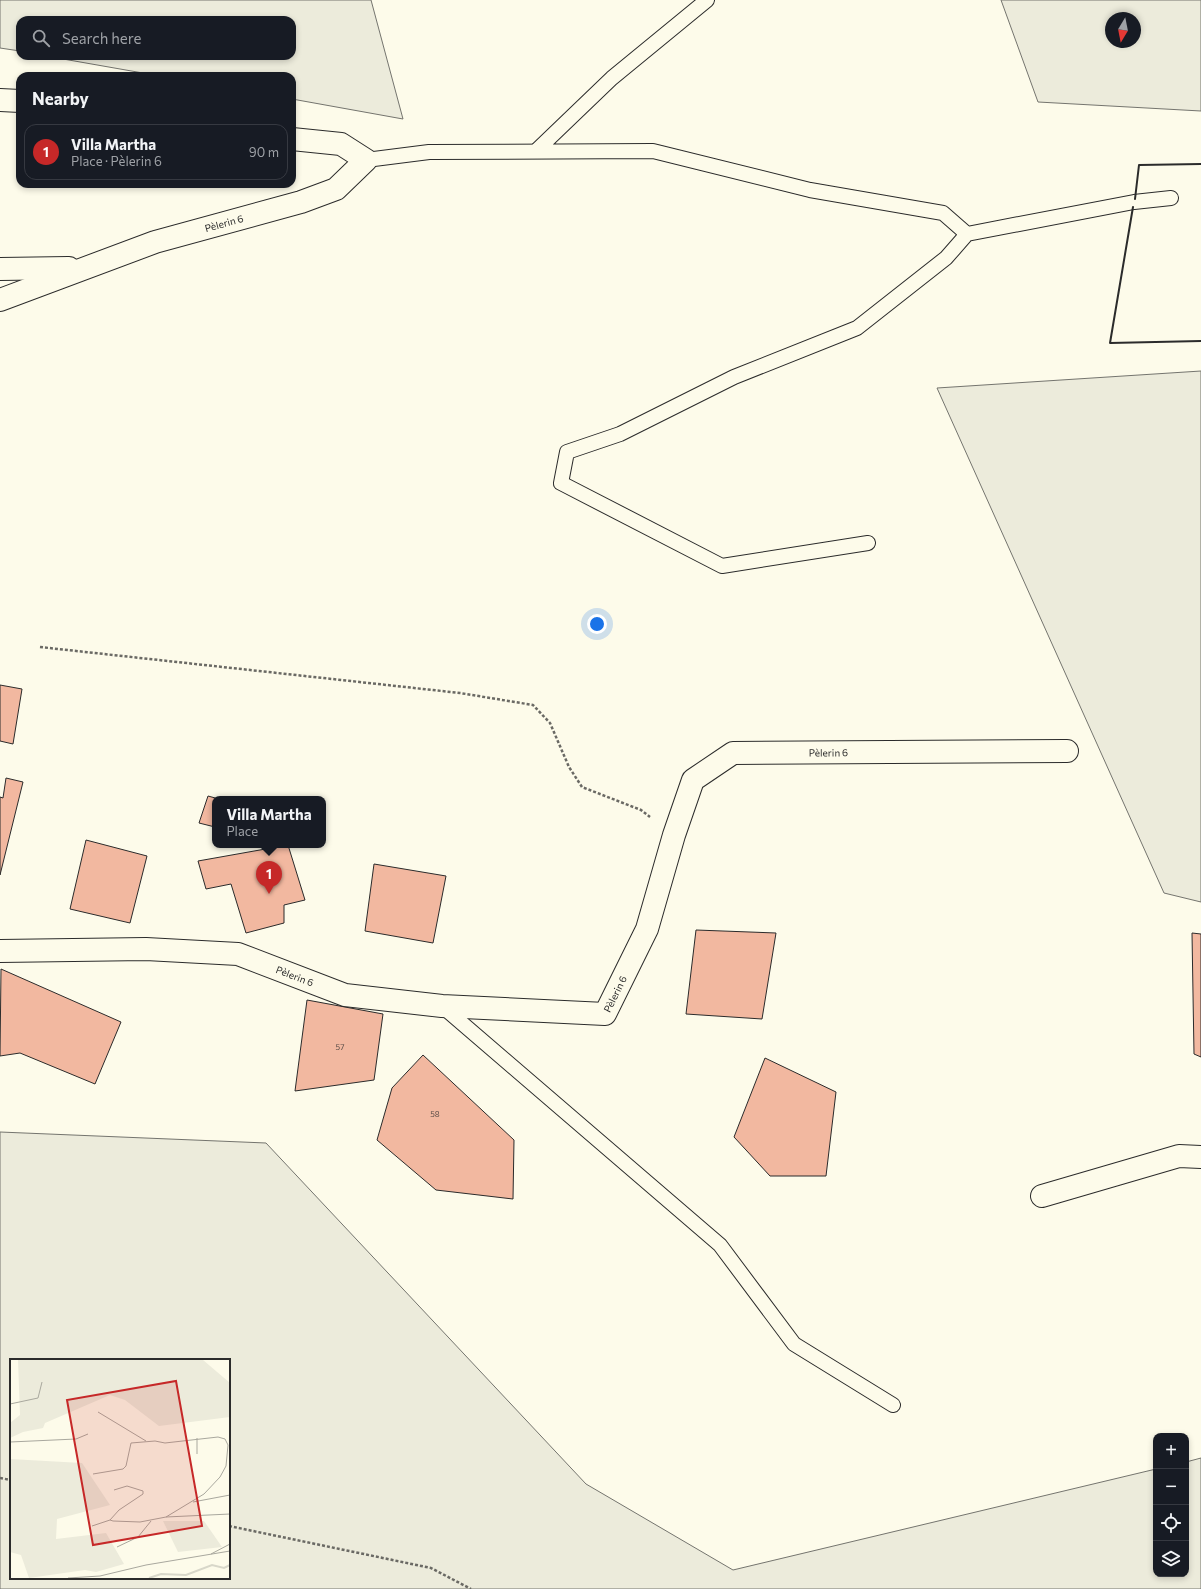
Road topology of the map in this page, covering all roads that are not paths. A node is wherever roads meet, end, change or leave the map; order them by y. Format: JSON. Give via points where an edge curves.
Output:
{"nodes":[{"id":1,"x":707,"y":0,"type":"edge"},
{"id":2,"x":0,"y":100,"type":"edge"},
{"id":3,"x":16,"y":101,"type":"edge"},
{"id":4,"x":296,"y":138,"type":"edge"},
{"id":5,"x":536,"y":151,"type":"junction"},
{"id":6,"x":366,"y":160,"type":"junction"},
{"id":7,"x":1171,"y":198,"type":"dead end"},
{"id":8,"x":967,"y":234,"type":"junction"},
{"id":9,"x":87,"y":268,"type":"junction"},
{"id":10,"x":0,"y":269,"type":"edge"},
{"id":11,"x":0,"y":300,"type":"edge"},
{"id":12,"x":868,"y":543,"type":"dead end"},
{"id":13,"x":1067,"y":751,"type":"dead end"},
{"id":14,"x":0,"y":951,"type":"edge"},
{"id":15,"x":442,"y":1006,"type":"junction"},
{"id":16,"x":1201,"y":1157,"type":"edge"},
{"id":17,"x":1042,"y":1196,"type":"dead end"},
{"id":18,"x":893,"y":1405,"type":"dead end"}],
"edges":[{"from":1,"to":5,"type":"lane","via":[[612,78]]},
{"from":2,"to":3,"type":"street"},
{"from":4,"to":6,"type":"street","via":[[341,144]]},
{"from":5,"to":6,"type":"lane","via":[[429,152]]},
{"from":5,"to":8,"type":"lane","via":[[653,151],[810,190],[943,213]]},
{"from":6,"to":9,"type":"street","name":"Pèlerin 6","via":[[336,189],[301,202],[155,242]]},
{"from":7,"to":8,"type":"lane","via":[[1134,202]]},
{"from":8,"to":12,"type":"lane","via":[[946,258],[857,328],[734,377],[620,434],[567,452],[562,483],[722,566]]},
{"from":9,"to":10,"type":"street"},
{"from":9,"to":11,"type":"street","name":"Pèlerin 6"},
{"from":13,"to":15,"type":"street","name":"Pèlerin 6","via":[[733,753],[693,780],[647,929],[605,1014]]},
{"from":14,"to":15,"type":"street","name":"Pèlerin 6","via":[[146,949],[238,954],[345,995]]},
{"from":15,"to":18,"type":"lane","via":[[720,1245],[794,1344]]},
{"from":16,"to":17,"type":"street","via":[[1179,1156]]}]}
